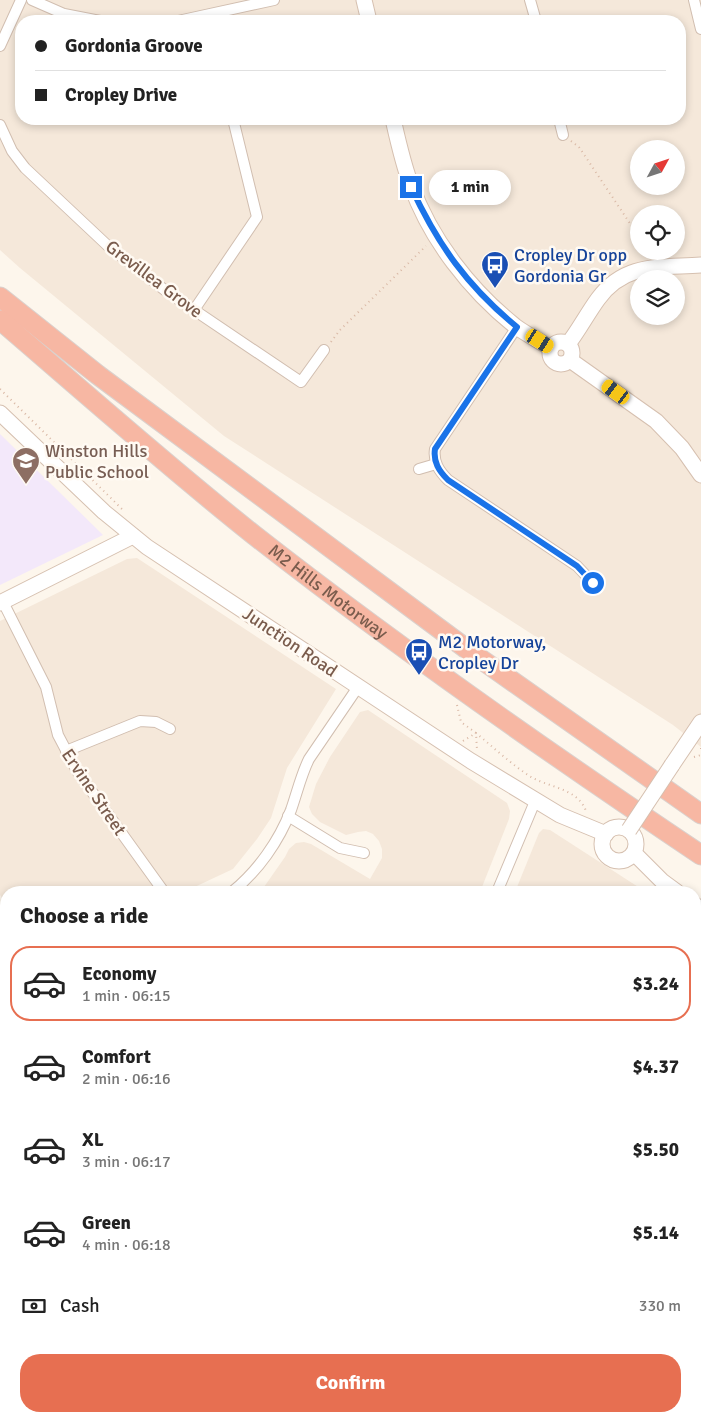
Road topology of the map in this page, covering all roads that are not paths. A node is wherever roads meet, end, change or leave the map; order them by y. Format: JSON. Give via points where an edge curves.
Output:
{"nodes":[{"id":1,"x":21,"y":0,"type":"edge"},
{"id":2,"x":32,"y":0,"type":"edge"},
{"id":3,"x":274,"y":0,"type":"edge"},
{"id":4,"x":364,"y":0,"type":"edge"},
{"id":5,"x":530,"y":0,"type":"edge"},
{"id":6,"x":694,"y":0,"type":"edge"},
{"id":7,"x":69,"y":15,"type":"edge"},
{"id":8,"x":220,"y":15,"type":"edge"},
{"id":9,"x":368,"y":15,"type":"edge"},
{"id":10,"x":534,"y":15,"type":"edge"},
{"id":11,"x":701,"y":29,"type":"edge"},
{"id":12,"x":0,"y":46,"type":"edge"},
{"id":13,"x":0,"y":125,"type":"edge"},
{"id":14,"x":234,"y":125,"type":"edge"},
{"id":15,"x":394,"y":125,"type":"edge"},
{"id":16,"x":560,"y":125,"type":"edge"},
{"id":17,"x":563,"y":135,"type":"road end"},
{"id":18,"x":701,"y":265,"type":"edge"},
{"id":19,"x":0,"y":297,"type":"edge"},
{"id":20,"x":194,"y":310,"type":"junction"},
{"id":21,"x":0,"y":320,"type":"edge"},
{"id":22,"x":517,"y":327,"type":"junction"},
{"id":23,"x":568,"y":344,"type":"junction"},
{"id":24,"x":551,"y":348,"type":"junction"},
{"id":25,"x":324,"y":350,"type":"road end"},
{"id":26,"x":570,"y":360,"type":"junction"},
{"id":27,"x":0,"y":413,"type":"edge"},
{"id":28,"x":436,"y":464,"type":"junction"},
{"id":29,"x":419,"y":469,"type":"dead end"},
{"id":30,"x":701,"y":474,"type":"edge"},
{"id":31,"x":133,"y":536,"type":"junction"},
{"id":32,"x":593,"y":583,"type":"dead end"},
{"id":33,"x":2,"y":602,"type":"edge"},
{"id":34,"x":358,"y":687,"type":"junction"},
{"id":35,"x":701,"y":722,"type":"edge"},
{"id":36,"x":170,"y":729,"type":"dead end"},
{"id":37,"x":66,"y":751,"type":"junction"},
{"id":38,"x":536,"y":799,"type":"junction"},
{"id":39,"x":701,"y":814,"type":"edge"},
{"id":40,"x":288,"y":816,"type":"junction"},
{"id":41,"x":629,"y":830,"type":"junction"},
{"id":42,"x":606,"y":834,"type":"junction"},
{"id":43,"x":364,"y":853,"type":"dead end"},
{"id":44,"x":634,"y":853,"type":"junction"},
{"id":45,"x":701,"y":856,"type":"edge"},
{"id":46,"x":160,"y":886,"type":"edge"},
{"id":47,"x":238,"y":886,"type":"edge"},
{"id":48,"x":500,"y":886,"type":"edge"},
{"id":49,"x":669,"y":886,"type":"edge"}],
"edges":[{"from":1,"to":12,"type":"street"},
{"from":2,"to":7,"type":"street"},
{"from":3,"to":8,"type":"street"},
{"from":4,"to":9,"type":"street"},
{"from":5,"to":10,"type":"street"},
{"from":6,"to":11,"type":"street"},
{"from":13,"to":20,"type":"street","name":"Grevillea Grove","via":[[12,151],[25,168],[108,246]]},
{"from":14,"to":20,"type":"street","via":[[257,216]]},
{"from":15,"to":22,"type":"street","via":[[411,187],[436,236],[467,279]]},
{"from":16,"to":17,"type":"street"},
{"from":18,"to":23,"type":"street","via":[[644,270],[617,279],[598,300]]},
{"from":19,"to":39,"type":"highway","name":"M2 Hills Motorway","via":[[105,381],[460,644]]},
{"from":20,"to":25,"type":"street","name":"Grevillea Grove","via":[[301,382]]},
{"from":21,"to":45,"type":"highway","name":"M2 Hills Motorway","via":[[255,536],[425,663]]},
{"from":22,"to":24,"type":"street"},
{"from":22,"to":28,"type":"street","via":[[435,449]]},
{"from":23,"to":24,"type":"street","via":[[560,342]]},
{"from":23,"to":26,"type":"street","via":[[572,353]]},
{"from":24,"to":26,"type":"street","via":[[550,356],[554,362],[564,364]]},
{"from":26,"to":30,"type":"street","via":[[656,422],[682,448]]},
{"from":27,"to":31,"type":"street","name":"Junction Road"},
{"from":28,"to":29,"type":"street"},
{"from":28,"to":32,"type":"street","via":[[448,480],[577,566]]},
{"from":31,"to":33,"type":"street"},
{"from":31,"to":34,"type":"street","name":"Junction Road"},
{"from":33,"to":37,"type":"street","name":"Ervine Street","via":[[46,686],[55,728]]},
{"from":34,"to":38,"type":"street","name":"Junction Road"},
{"from":34,"to":40,"type":"street","via":[[310,759]]},
{"from":35,"to":41,"type":"street","bridge":true},
{"from":36,"to":37,"type":"street","via":[[156,722],[140,722]]},
{"from":37,"to":46,"type":"street","name":"Ervine Street"},
{"from":38,"to":42,"type":"street","name":"Junction Road","via":[[560,815]]},
{"from":38,"to":48,"type":"street"},
{"from":40,"to":43,"type":"street","via":[[340,848]]},
{"from":40,"to":47,"type":"street","via":[[261,862]]},
{"from":41,"to":42,"type":"street","via":[[619,827]]},
{"from":41,"to":44,"type":"street","via":[[635,838]]},
{"from":42,"to":44,"type":"street","via":[[603,850],[610,858],[620,861]]},
{"from":44,"to":49,"type":"street"}]}
